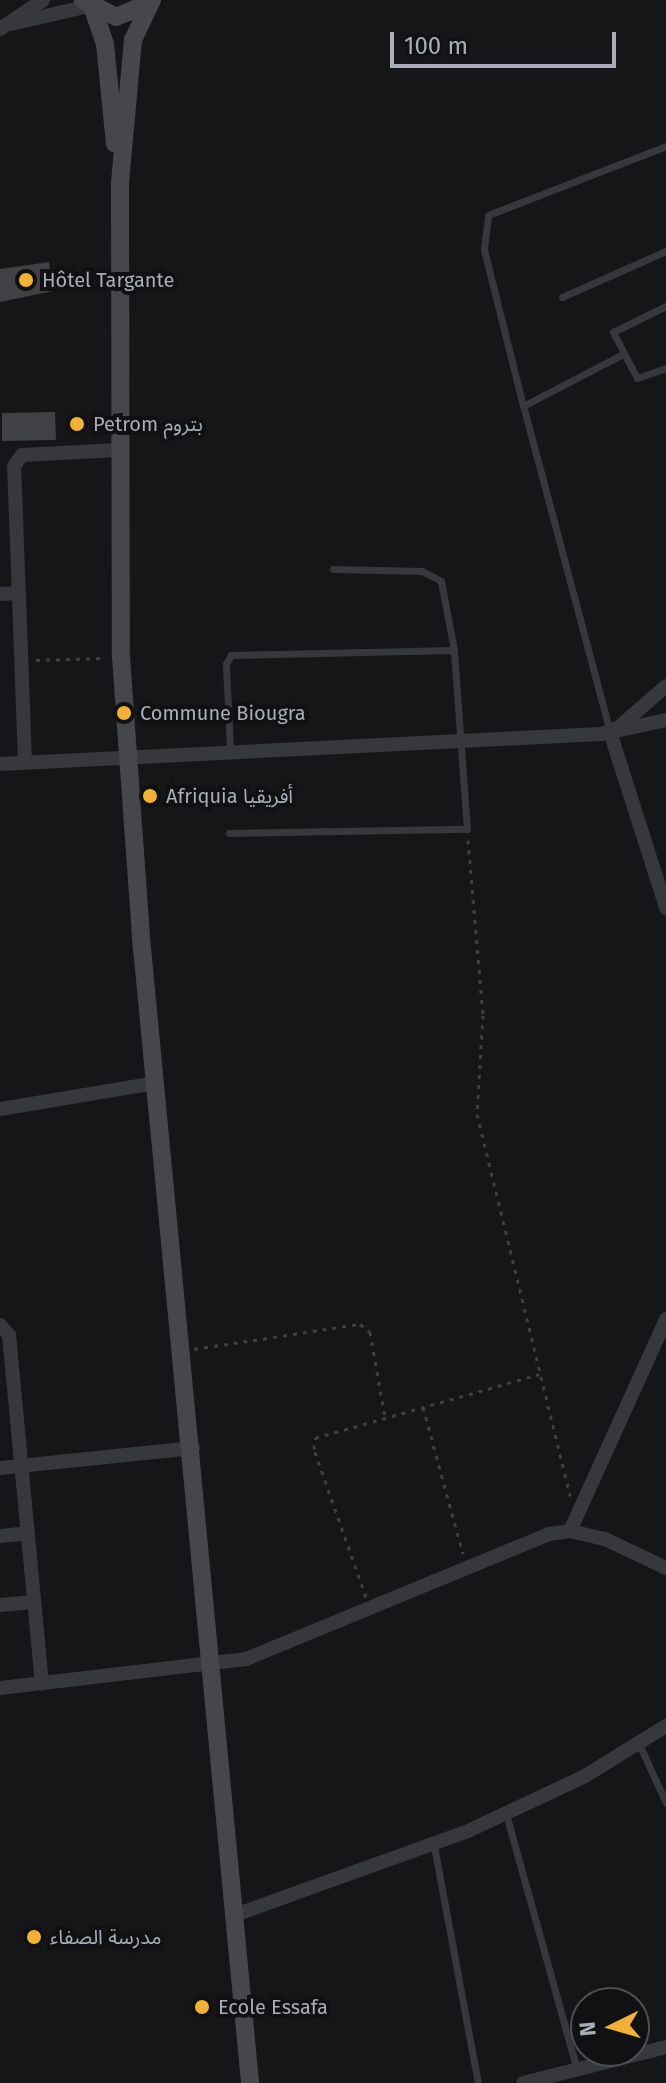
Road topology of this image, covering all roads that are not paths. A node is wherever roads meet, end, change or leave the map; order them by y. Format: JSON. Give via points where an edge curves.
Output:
{"nodes":[{"id":1,"x":43,"y":0,"type":"edge"},
{"id":2,"x":152,"y":1,"type":"edge"},
{"id":3,"x":88,"y":5,"type":"edge"},
{"id":4,"x":5,"y":26,"type":"edge"},
{"id":5,"x":666,"y":146,"type":"edge"},
{"id":6,"x":120,"y":183,"type":"junction"},
{"id":7,"x":666,"y":251,"type":"edge"},
{"id":8,"x":562,"y":297,"type":"dead end"},
{"id":9,"x":666,"y":306,"type":"edge"},
{"id":10,"x":623,"y":354,"type":"junction"},
{"id":11,"x":666,"y":368,"type":"edge"},
{"id":12,"x":523,"y":406,"type":"junction"},
{"id":13,"x":118,"y":450,"type":"junction"},
{"id":14,"x":333,"y":569,"type":"dead end"},
{"id":15,"x":19,"y":593,"type":"junction"},
{"id":16,"x":0,"y":594,"type":"edge"},
{"id":17,"x":454,"y":650,"type":"junction"},
{"id":18,"x":666,"y":686,"type":"edge"},
{"id":19,"x":666,"y":720,"type":"edge"},
{"id":20,"x":610,"y":732,"type":"junction"},
{"id":21,"x":462,"y":739,"type":"junction"},
{"id":22,"x":230,"y":750,"type":"junction"},
{"id":23,"x":125,"y":757,"type":"junction"},
{"id":24,"x":25,"y":762,"type":"junction"},
{"id":25,"x":0,"y":764,"type":"edge"},
{"id":26,"x":229,"y":833,"type":"dead end"},
{"id":27,"x":666,"y":908,"type":"edge"},
{"id":28,"x":155,"y":1083,"type":"junction"},
{"id":29,"x":0,"y":1109,"type":"edge"},
{"id":30,"x":666,"y":1319,"type":"edge"},
{"id":31,"x":0,"y":1325,"type":"edge"},
{"id":32,"x":193,"y":1448,"type":"junction"},
{"id":33,"x":23,"y":1466,"type":"junction"},
{"id":34,"x":0,"y":1468,"type":"edge"},
{"id":35,"x":573,"y":1525,"type":"junction"},
{"id":36,"x":27,"y":1533,"type":"junction"},
{"id":37,"x":0,"y":1536,"type":"edge"},
{"id":38,"x":666,"y":1568,"type":"edge"},
{"id":39,"x":32,"y":1602,"type":"junction"},
{"id":40,"x":0,"y":1605,"type":"edge"},
{"id":41,"x":213,"y":1664,"type":"junction"},
{"id":42,"x":42,"y":1683,"type":"junction"},
{"id":43,"x":0,"y":1688,"type":"edge"},
{"id":44,"x":666,"y":1726,"type":"edge"},
{"id":45,"x":639,"y":1744,"type":"junction"},
{"id":46,"x":666,"y":1803,"type":"edge"},
{"id":47,"x":506,"y":1814,"type":"junction"},
{"id":48,"x":434,"y":1846,"type":"junction"},
{"id":49,"x":235,"y":1915,"type":"junction"},
{"id":50,"x":666,"y":2047,"type":"edge"},
{"id":51,"x":577,"y":2070,"type":"junction"},
{"id":52,"x":250,"y":2083,"type":"edge"},
{"id":53,"x":478,"y":2083,"type":"edge"},
{"id":54,"x":523,"y":2083,"type":"edge"}],
"edges":[{"from":1,"to":4,"type":"street"},
{"from":2,"to":3,"type":"main road","via":[[124,16]]},
{"from":2,"to":6,"type":"main road","via":[[133,40]]},
{"from":3,"to":4,"type":"street"},
{"from":3,"to":6,"type":"main road","via":[[105,44]]},
{"from":5,"to":12,"type":"lane","via":[[488,215],[484,249]]},
{"from":6,"to":13,"type":"main road"},
{"from":7,"to":8,"type":"lane"},
{"from":9,"to":10,"type":"lane","via":[[614,330]]},
{"from":10,"to":11,"type":"lane","via":[[640,379]]},
{"from":10,"to":12,"type":"lane"},
{"from":12,"to":20,"type":"lane"},
{"from":13,"to":15,"type":"street","via":[[17,459]]},
{"from":13,"to":23,"type":"main road"},
{"from":14,"to":17,"type":"lane","via":[[433,574],[445,592]]},
{"from":15,"to":16,"type":"street"},
{"from":15,"to":24,"type":"street"},
{"from":17,"to":21,"type":"lane"},
{"from":17,"to":22,"type":"lane","via":[[231,655],[226,664]]},
{"from":18,"to":20,"type":"street"},
{"from":19,"to":20,"type":"street"},
{"from":20,"to":21,"type":"street"},
{"from":20,"to":27,"type":"street"},
{"from":21,"to":22,"type":"street"},
{"from":21,"to":26,"type":"lane","via":[[467,829]]},
{"from":22,"to":23,"type":"street"},
{"from":23,"to":24,"type":"street"},
{"from":23,"to":28,"type":"main road"},
{"from":24,"to":25,"type":"street"},
{"from":28,"to":29,"type":"street"},
{"from":28,"to":32,"type":"main road"},
{"from":30,"to":35,"type":"street"},
{"from":31,"to":33,"type":"street","via":[[9,1335]]},
{"from":32,"to":33,"type":"street"},
{"from":32,"to":41,"type":"main road"},
{"from":33,"to":34,"type":"street"},
{"from":33,"to":36,"type":"street"},
{"from":35,"to":38,"type":"street"},
{"from":35,"to":41,"type":"street","via":[[260,1654]]},
{"from":36,"to":37,"type":"street"},
{"from":36,"to":39,"type":"street"},
{"from":39,"to":40,"type":"street"},
{"from":39,"to":42,"type":"street"},
{"from":41,"to":42,"type":"street"},
{"from":41,"to":49,"type":"main road"},
{"from":42,"to":43,"type":"street"},
{"from":44,"to":45,"type":"street"},
{"from":45,"to":46,"type":"lane"},
{"from":45,"to":47,"type":"street"},
{"from":47,"to":48,"type":"street"},
{"from":47,"to":51,"type":"lane"},
{"from":48,"to":49,"type":"street"},
{"from":48,"to":53,"type":"lane"},
{"from":49,"to":52,"type":"main road"},
{"from":50,"to":51,"type":"street"},
{"from":51,"to":54,"type":"street"}]}
